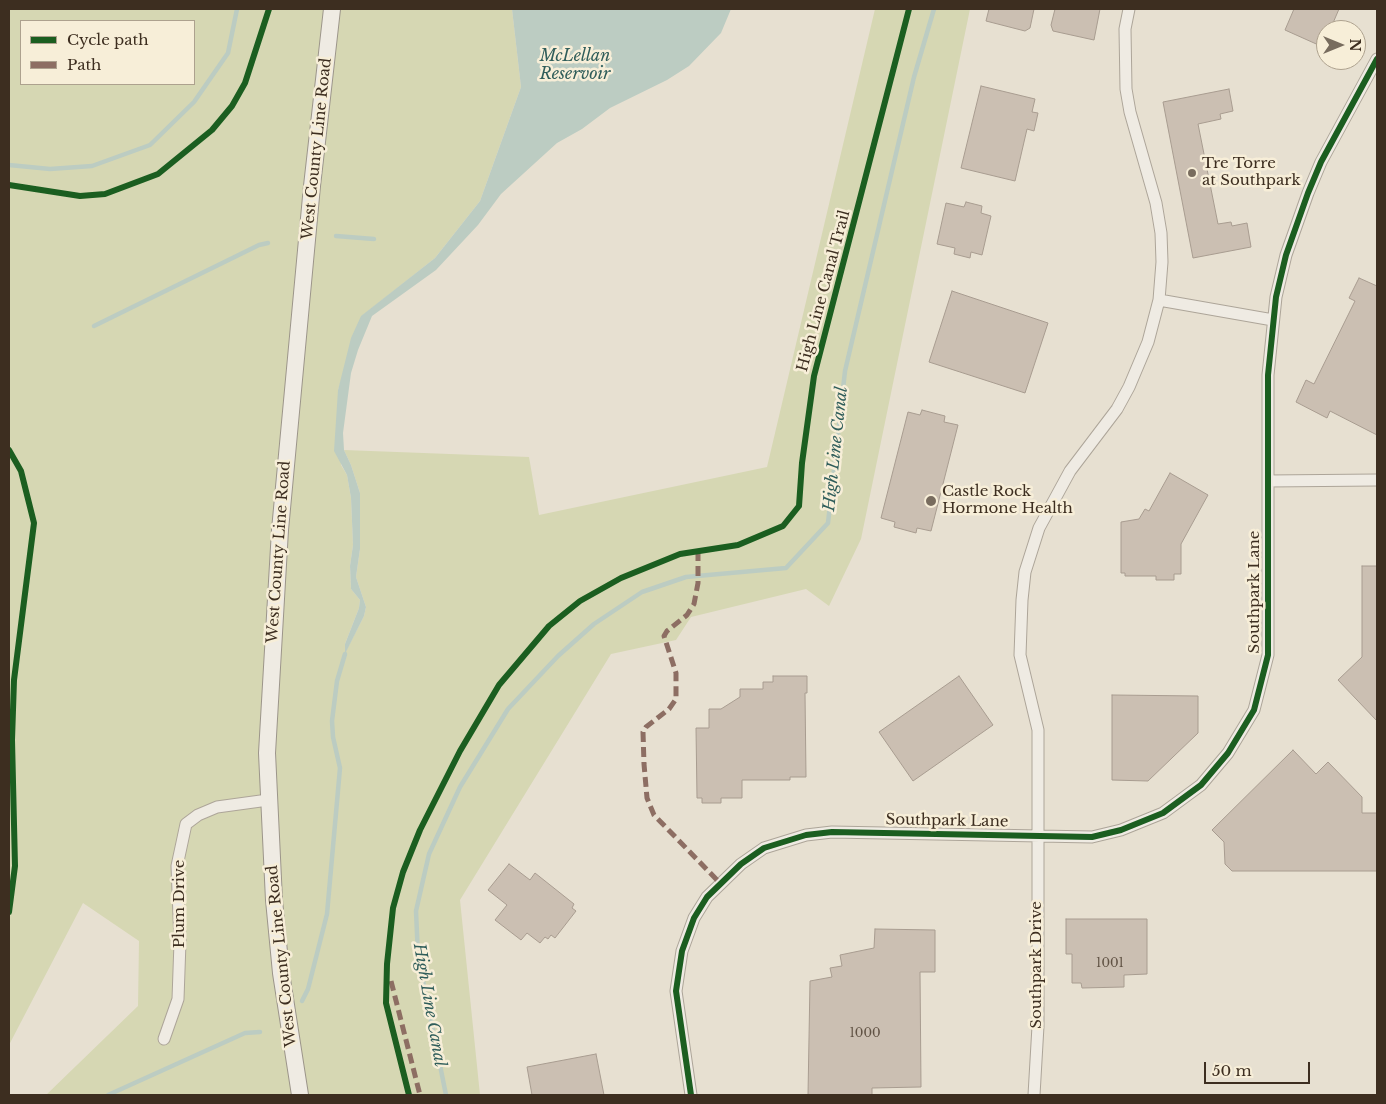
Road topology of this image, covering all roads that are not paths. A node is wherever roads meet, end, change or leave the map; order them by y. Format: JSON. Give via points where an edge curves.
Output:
{"nodes":[{"id":1,"x":332,"y":9,"type":"edge"},
{"id":2,"x":1129,"y":9,"type":"edge"},
{"id":3,"x":1377,"y":59,"type":"edge"},
{"id":4,"x":1159,"y":300,"type":"junction"},
{"id":5,"x":1273,"y":320,"type":"junction"},
{"id":6,"x":1377,"y":480,"type":"edge"},
{"id":7,"x":1268,"y":482,"type":"junction"},
{"id":8,"x":268,"y":800,"type":"junction"},
{"id":9,"x":1038,"y":834,"type":"junction"},
{"id":10,"x":164,"y":1039,"type":"dead end"},
{"id":11,"x":300,"y":1095,"type":"edge"},
{"id":12,"x":691,"y":1095,"type":"edge"},
{"id":13,"x":1034,"y":1095,"type":"edge"}],
"edges":[{"from":1,"to":8,"type":"main road","name":"West County Line Road","via":[[280,530],[269,692]]},
{"from":2,"to":4,"type":"street","name":"Southpark Drive","via":[[1125,29],[1126,89],[1160,225]]},
{"from":3,"to":5,"type":"street","name":"Southpark Lane","via":[[1321,162],[1308,193],[1286,255]]},
{"from":4,"to":5,"type":"street"},
{"from":4,"to":9,"type":"street","name":"Southpark Drive","via":[[1148,342],[1129,387],[1054,497],[1039,528],[1025,572],[1020,655],[1038,730]]},
{"from":5,"to":7,"type":"street","name":"Southpark Lane","via":[[1268,375]]},
{"from":6,"to":7,"type":"street"},
{"from":7,"to":9,"type":"street","name":"Southpark Lane","via":[[1268,655],[1254,710],[1233,746],[1201,785],[1177,804],[1144,822],[1092,837],[1064,838]]},
{"from":8,"to":10,"type":"street","name":"Plum Drive","via":[[217,807],[186,824],[177,866],[178,999]]},
{"from":8,"to":11,"type":"main road","name":"West County Line Road","via":[[279,955]]},
{"from":9,"to":12,"type":"street","name":"Southpark Lane","via":[[832,832],[806,835],[764,848],[741,864],[707,897],[694,918],[682,951],[676,990]]},
{"from":9,"to":13,"type":"street","name":"Southpark Drive","via":[[1038,1026]]}]}
